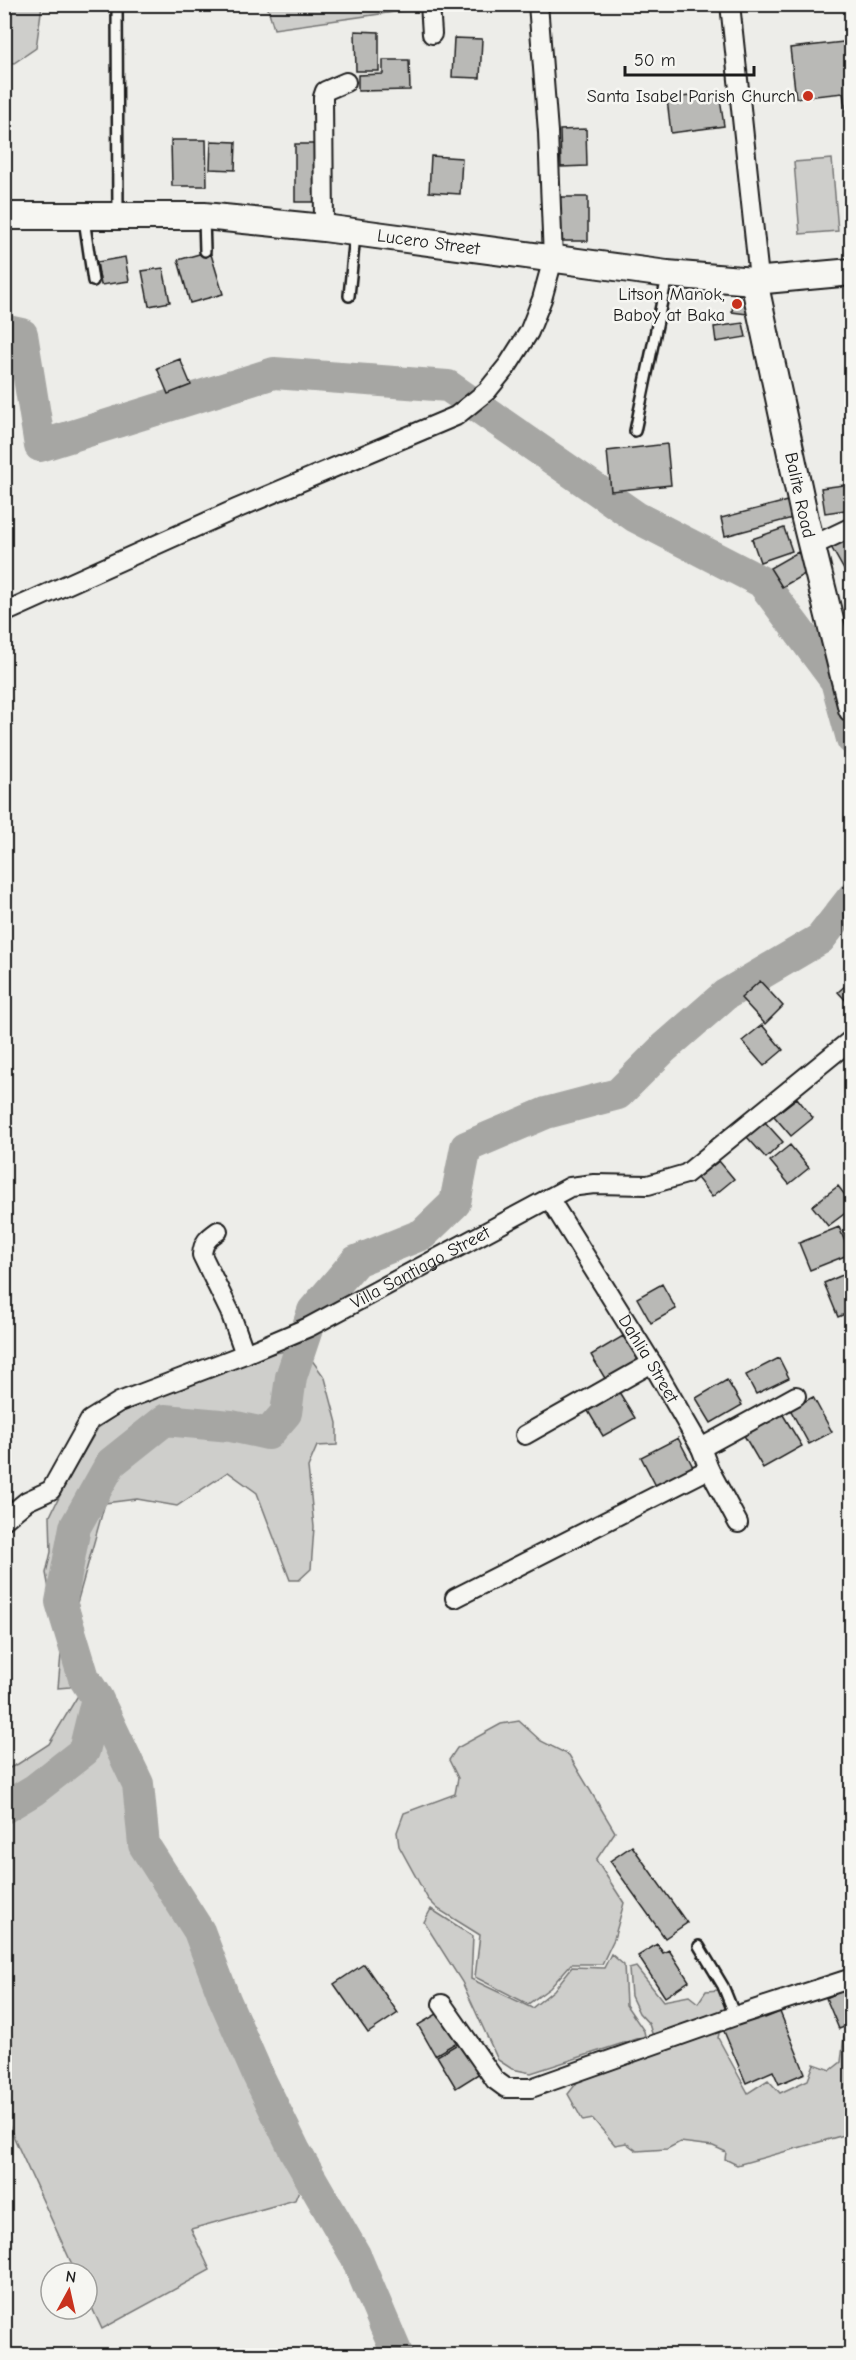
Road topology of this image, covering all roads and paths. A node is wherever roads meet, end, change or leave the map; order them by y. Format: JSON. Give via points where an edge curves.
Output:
{"nodes":[{"id":1,"x":117,"y":4,"type":"edge"},
{"id":2,"x":430,"y":4,"type":"edge"},
{"id":3,"x":538,"y":4,"type":"edge"},
{"id":4,"x":730,"y":4,"type":"edge"},
{"id":5,"x":432,"y":34,"type":"dead end"},
{"id":6,"x":346,"y":81,"type":"dead end"},
{"id":7,"x":4,"y":216,"type":"edge"},
{"id":8,"x":84,"y":216,"type":"junction"},
{"id":9,"x":118,"y":216,"type":"junction"},
{"id":10,"x":204,"y":216,"type":"junction"},
{"id":11,"x":324,"y":228,"type":"junction"},
{"id":12,"x":356,"y":232,"type":"junction"},
{"id":13,"x":205,"y":251,"type":"dead end"},
{"id":14,"x":552,"y":259,"type":"junction"},
{"id":15,"x":852,"y":272,"type":"edge"},
{"id":16,"x":667,"y":274,"type":"junction"},
{"id":17,"x":93,"y":281,"type":"dead end"},
{"id":18,"x":754,"y":281,"type":"junction"},
{"id":19,"x":349,"y":296,"type":"dead end"},
{"id":20,"x":635,"y":431,"type":"dead end"},
{"id":21,"x":852,"y":526,"type":"edge"},
{"id":22,"x":812,"y":546,"type":"junction"},
{"id":23,"x":4,"y":613,"type":"edge"},
{"id":24,"x":852,"y":709,"type":"edge"},
{"id":25,"x":852,"y":1039,"type":"edge"},
{"id":26,"x":549,"y":1198,"type":"junction"},
{"id":27,"x":218,"y":1231,"type":"dead end"},
{"id":28,"x":245,"y":1354,"type":"junction"},
{"id":29,"x":652,"y":1363,"type":"junction"},
{"id":30,"x":796,"y":1396,"type":"dead end"},
{"id":31,"x":525,"y":1436,"type":"dead end"},
{"id":32,"x":701,"y":1448,"type":"junction"},
{"id":33,"x":709,"y":1469,"type":"junction"},
{"id":34,"x":4,"y":1520,"type":"edge"},
{"id":35,"x":738,"y":1523,"type":"dead end"},
{"id":36,"x":455,"y":1598,"type":"dead end"},
{"id":37,"x":699,"y":1946,"type":"dead end"},
{"id":38,"x":852,"y":1978,"type":"edge"},
{"id":39,"x":442,"y":2004,"type":"dead end"},
{"id":40,"x":735,"y":2016,"type":"junction"}],
"edges":[{"from":1,"to":9,"type":"lane"},
{"from":2,"to":5,"type":"street"},
{"from":3,"to":14,"type":"street"},
{"from":4,"to":18,"type":"street","via":[[758,269]]},
{"from":6,"to":11,"type":"street","via":[[325,91],[323,97]]},
{"from":7,"to":8,"type":"street","name":"Lucero Street"},
{"from":8,"to":9,"type":"street","name":"Lucero Street"},
{"from":8,"to":17,"type":"lane"},
{"from":9,"to":10,"type":"street","name":"Lucero Street"},
{"from":10,"to":11,"type":"street","name":"Lucero Street"},
{"from":10,"to":13,"type":"lane"},
{"from":11,"to":12,"type":"street","name":"Lucero Street"},
{"from":12,"to":14,"type":"street","name":"Lucero Street"},
{"from":12,"to":19,"type":"lane"},
{"from":14,"to":16,"type":"street","name":"Lucero Street"},
{"from":14,"to":23,"type":"street","via":[[529,332],[487,391],[456,416]]},
{"from":15,"to":18,"type":"street","name":"Lucero Street"},
{"from":16,"to":18,"type":"street","name":"Lucero Street"},
{"from":16,"to":20,"type":"lane"},
{"from":18,"to":22,"type":"street","name":"Balite Road"},
{"from":21,"to":22,"type":"street"},
{"from":22,"to":24,"type":"street","name":"Balite Road"},
{"from":25,"to":26,"type":"street","name":"Villa Santiago Street","via":[[686,1174],[648,1185],[570,1187]]},
{"from":26,"to":28,"type":"street","name":"Villa Santiago Street","via":[[309,1327]]},
{"from":26,"to":29,"type":"street","name":"Dahlia Street"},
{"from":27,"to":28,"type":"street","via":[[203,1245],[202,1255]]},
{"from":28,"to":34,"type":"street","name":"Villa Santiago Street","via":[[119,1402],[90,1420],[51,1490]]},
{"from":29,"to":31,"type":"street"},
{"from":29,"to":32,"type":"street","name":"Dahlia Street"},
{"from":30,"to":32,"type":"street"},
{"from":32,"to":33,"type":"street","name":"Dahlia Street"},
{"from":33,"to":35,"type":"street","name":"Dahlia Street"},
{"from":33,"to":36,"type":"street"},
{"from":37,"to":40,"type":"lane","via":[[723,1986]]},
{"from":38,"to":40,"type":"street"},
{"from":39,"to":40,"type":"street","via":[[495,2080],[506,2088],[531,2088]]}]}
